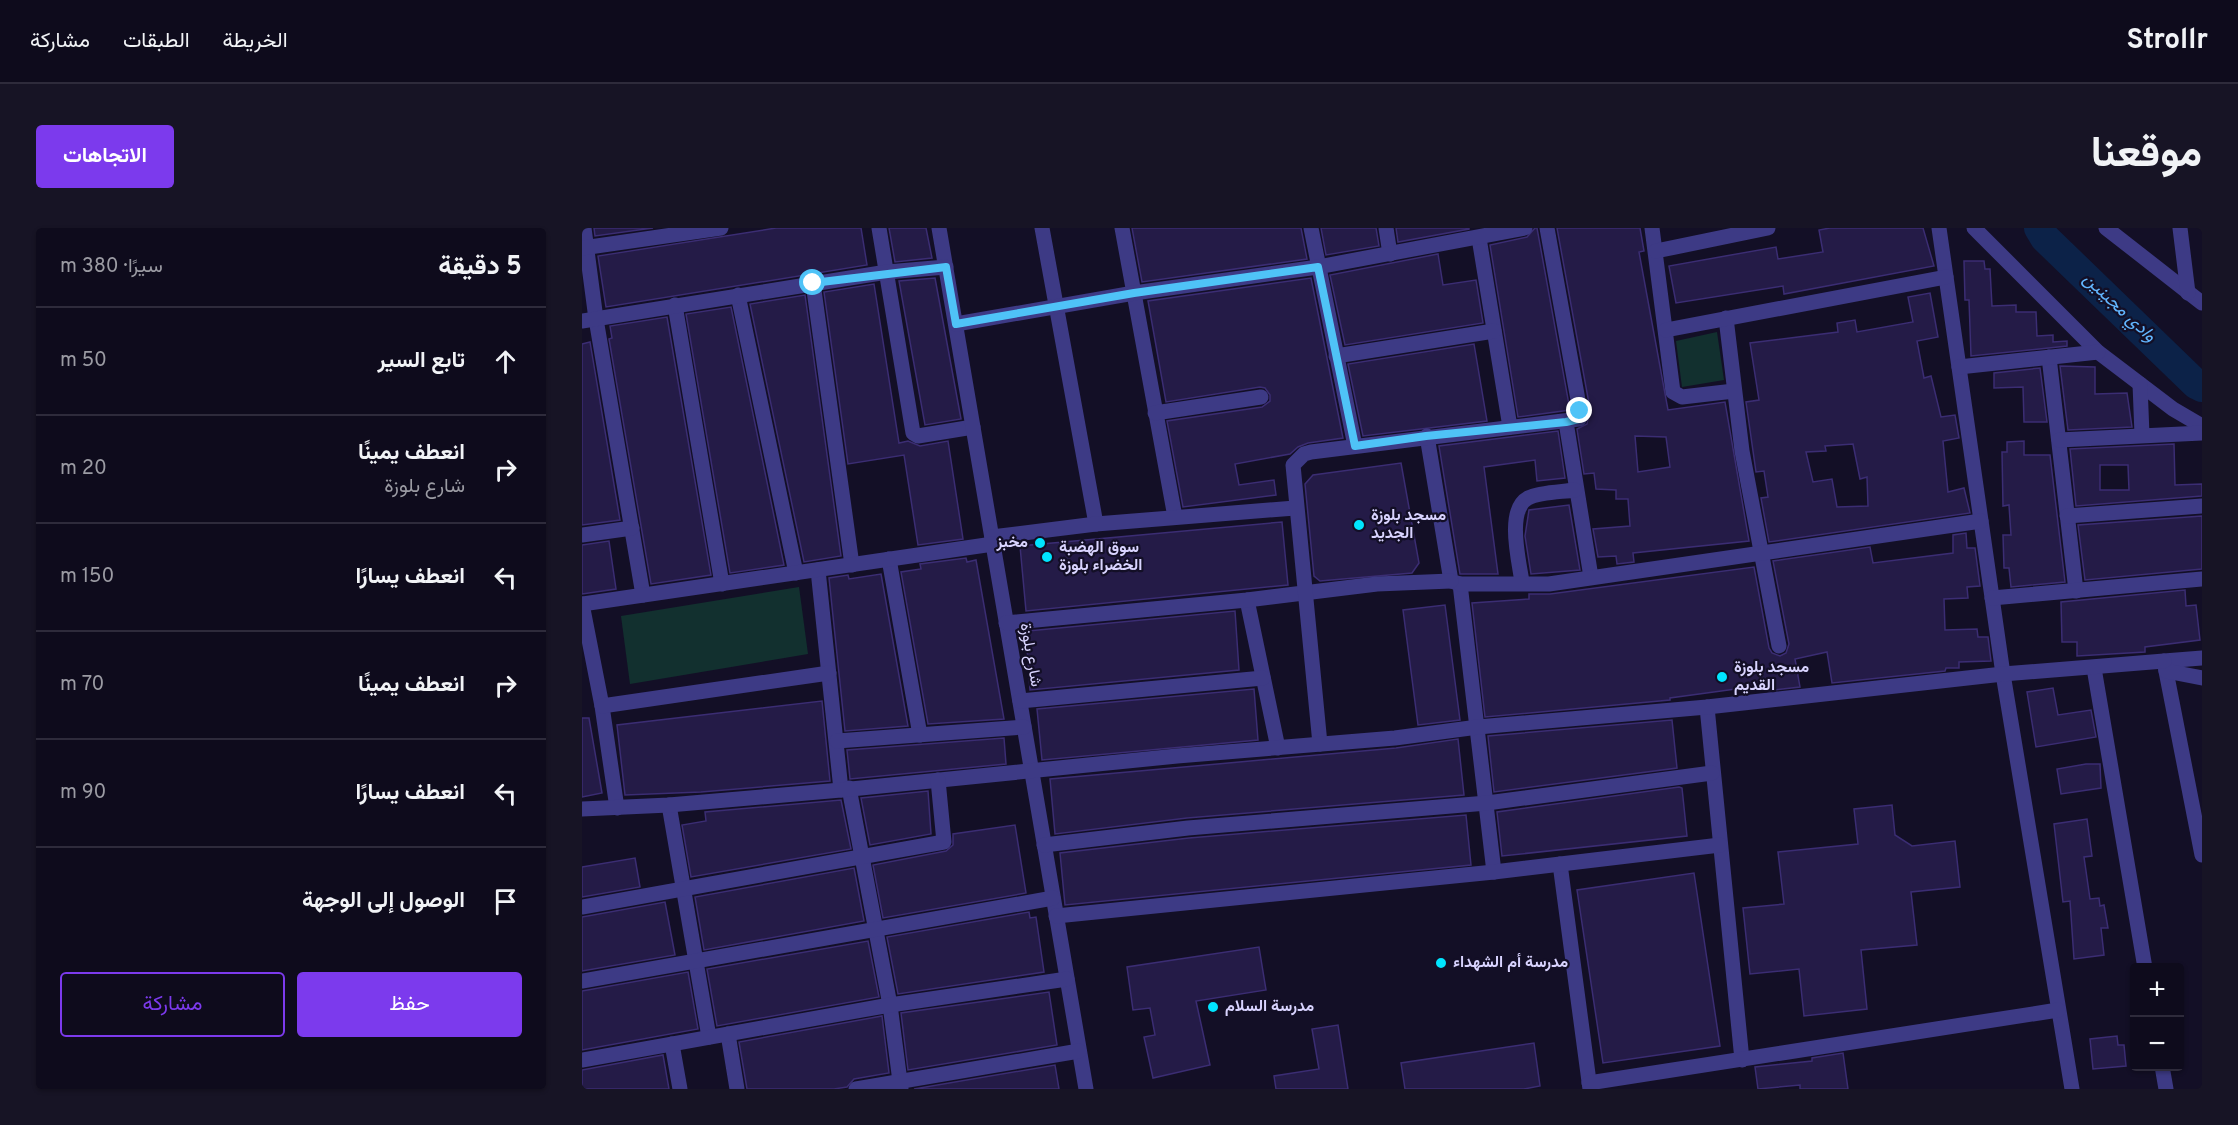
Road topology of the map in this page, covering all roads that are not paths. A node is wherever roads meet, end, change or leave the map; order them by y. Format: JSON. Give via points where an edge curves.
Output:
{"nodes":[{"id":1,"x":584,"y":228,"type":"edge"},
{"id":2,"x":721,"y":228,"type":"edge"},
{"id":3,"x":879,"y":228,"type":"edge"},
{"id":4,"x":939,"y":228,"type":"edge"},
{"id":5,"x":1042,"y":228,"type":"edge"},
{"id":6,"x":1122,"y":228,"type":"edge"},
{"id":7,"x":1311,"y":228,"type":"edge"},
{"id":8,"x":1386,"y":228,"type":"edge"},
{"id":9,"x":1525,"y":228,"type":"edge"},
{"id":10,"x":1547,"y":228,"type":"edge"},
{"id":11,"x":1652,"y":228,"type":"edge"},
{"id":12,"x":1768,"y":228,"type":"edge"},
{"id":13,"x":1939,"y":228,"type":"edge"},
{"id":14,"x":1974,"y":228,"type":"edge"},
{"id":15,"x":2106,"y":228,"type":"edge"},
{"id":16,"x":2180,"y":228,"type":"edge"},
{"id":17,"x":664,"y":232,"type":"edge"},
{"id":18,"x":1461,"y":235,"type":"edge"},
{"id":19,"x":1479,"y":238,"type":"junction"},
{"id":20,"x":585,"y":248,"type":"edge"},
{"id":21,"x":1656,"y":251,"type":"junction"},
{"id":22,"x":1390,"y":254,"type":"junction"},
{"id":23,"x":946,"y":267,"type":"junction"},
{"id":24,"x":1318,"y":267,"type":"junction"},
{"id":25,"x":887,"y":272,"type":"junction"},
{"id":26,"x":1946,"y":277,"type":"junction"},
{"id":27,"x":813,"y":283,"type":"junction"},
{"id":28,"x":1134,"y":293,"type":"junction"},
{"id":29,"x":2188,"y":293,"type":"junction"},
{"id":30,"x":738,"y":295,"type":"junction"},
{"id":31,"x":2202,"y":303,"type":"edge"},
{"id":32,"x":675,"y":305,"type":"junction"},
{"id":33,"x":1056,"y":307,"type":"junction"},
{"id":34,"x":1726,"y":318,"type":"junction"},
{"id":35,"x":589,"y":320,"type":"edge"},
{"id":36,"x":956,"y":324,"type":"junction"},
{"id":37,"x":1666,"y":330,"type":"junction"},
{"id":38,"x":1494,"y":332,"type":"junction"},
{"id":39,"x":2098,"y":352,"type":"junction"},
{"id":40,"x":1336,"y":356,"type":"junction"},
{"id":41,"x":2049,"y":357,"type":"junction"},
{"id":42,"x":1959,"y":367,"type":"junction"},
{"id":43,"x":2140,"y":384,"type":"junction"},
{"id":44,"x":1734,"y":391,"type":"junction"},
{"id":45,"x":1261,"y":397,"type":"dead end"},
{"id":46,"x":1155,"y":413,"type":"junction"},
{"id":47,"x":1566,"y":422,"type":"junction"},
{"id":48,"x":2202,"y":426,"type":"edge"},
{"id":49,"x":973,"y":427,"type":"junction"},
{"id":50,"x":1510,"y":427,"type":"junction"},
{"id":51,"x":2202,"y":433,"type":"edge"},
{"id":52,"x":2142,"y":435,"type":"junction"},
{"id":53,"x":1426,"y":436,"type":"junction"},
{"id":54,"x":2059,"y":440,"type":"junction"},
{"id":55,"x":1355,"y":446,"type":"junction"},
{"id":56,"x":1575,"y":490,"type":"junction"},
{"id":57,"x":2202,"y":506,"type":"edge"},
{"id":58,"x":1295,"y":508,"type":"junction"},
{"id":59,"x":2067,"y":516,"type":"junction"},
{"id":60,"x":1175,"y":517,"type":"junction"},
{"id":61,"x":1981,"y":521,"type":"junction"},
{"id":62,"x":1096,"y":524,"type":"junction"},
{"id":63,"x":632,"y":528,"type":"junction"},
{"id":64,"x":582,"y":535,"type":"edge"},
{"id":65,"x":992,"y":541,"type":"junction"},
{"id":66,"x":1760,"y":552,"type":"junction"},
{"id":67,"x":889,"y":559,"type":"junction"},
{"id":68,"x":852,"y":565,"type":"junction"},
{"id":69,"x":818,"y":570,"type":"junction"},
{"id":70,"x":796,"y":573,"type":"junction"},
{"id":71,"x":1591,"y":577,"type":"junction"},
{"id":72,"x":2202,"y":579,"type":"edge"},
{"id":73,"x":1455,"y":582,"type":"junction"},
{"id":74,"x":1522,"y":582,"type":"junction"},
{"id":75,"x":722,"y":584,"type":"junction"},
{"id":76,"x":1304,"y":591,"type":"junction"},
{"id":77,"x":2076,"y":591,"type":"junction"},
{"id":78,"x":644,"y":595,"type":"junction"},
{"id":79,"x":1992,"y":598,"type":"junction"},
{"id":80,"x":1247,"y":600,"type":"junction"},
{"id":81,"x":582,"y":604,"type":"edge"},
{"id":82,"x":1006,"y":623,"type":"junction"},
{"id":83,"x":1779,"y":646,"type":"dead end"},
{"id":84,"x":2202,"y":658,"type":"edge"},
{"id":85,"x":2165,"y":666,"type":"junction"},
{"id":86,"x":2094,"y":668,"type":"junction"},
{"id":87,"x":829,"y":673,"type":"junction"},
{"id":88,"x":2003,"y":674,"type":"junction"},
{"id":89,"x":1263,"y":678,"type":"junction"},
{"id":90,"x":2202,"y":678,"type":"edge"},
{"id":91,"x":1020,"y":701,"type":"junction"},
{"id":92,"x":602,"y":706,"type":"junction"},
{"id":93,"x":1707,"y":707,"type":"junction"},
{"id":94,"x":1024,"y":727,"type":"junction"},
{"id":95,"x":1478,"y":727,"type":"junction"},
{"id":96,"x":920,"y":735,"type":"junction"},
{"id":97,"x":837,"y":741,"type":"junction"},
{"id":98,"x":1320,"y":744,"type":"junction"},
{"id":99,"x":1278,"y":748,"type":"junction"},
{"id":100,"x":1032,"y":771,"type":"junction"},
{"id":101,"x":1712,"y":773,"type":"junction"},
{"id":102,"x":938,"y":780,"type":"junction"},
{"id":103,"x":845,"y":789,"type":"junction"},
{"id":104,"x":2197,"y":798,"type":"edge"},
{"id":105,"x":1487,"y":803,"type":"junction"},
{"id":106,"x":669,"y":805,"type":"junction"},
{"id":107,"x":616,"y":808,"type":"junction"},
{"id":108,"x":582,"y":809,"type":"edge"},
{"id":109,"x":1044,"y":845,"type":"junction"},
{"id":110,"x":1720,"y":845,"type":"junction"},
{"id":111,"x":2202,"y":855,"type":"edge"},
{"id":112,"x":861,"y":857,"type":"junction"},
{"id":113,"x":1560,"y":864,"type":"junction"},
{"id":114,"x":1494,"y":872,"type":"junction"},
{"id":115,"x":685,"y":889,"type":"junction"},
{"id":116,"x":1053,"y":898,"type":"junction"},
{"id":117,"x":582,"y":907,"type":"edge"},
{"id":118,"x":1056,"y":916,"type":"junction"},
{"id":119,"x":874,"y":930,"type":"junction"},
{"id":120,"x":696,"y":962,"type":"junction"},
{"id":121,"x":2144,"y":963,"type":"edge"},
{"id":122,"x":1067,"y":979,"type":"junction"},
{"id":123,"x":582,"y":981,"type":"edge"},
{"id":124,"x":890,"y":1005,"type":"junction"},
{"id":125,"x":2058,"y":1010,"type":"junction"},
{"id":126,"x":728,"y":1034,"type":"junction"},
{"id":127,"x":709,"y":1037,"type":"junction"},
{"id":128,"x":672,"y":1044,"type":"junction"},
{"id":129,"x":1079,"y":1051,"type":"junction"},
{"id":130,"x":582,"y":1060,"type":"edge"},
{"id":131,"x":1742,"y":1060,"type":"junction"},
{"id":132,"x":2163,"y":1071,"type":"edge"},
{"id":133,"x":900,"y":1086,"type":"edge"},
{"id":134,"x":1590,"y":1086,"type":"edge"},
{"id":135,"x":2067,"y":1088,"type":"edge"},
{"id":136,"x":680,"y":1089,"type":"edge"},
{"id":137,"x":737,"y":1089,"type":"edge"},
{"id":138,"x":856,"y":1089,"type":"edge"},
{"id":139,"x":1086,"y":1089,"type":"edge"},
{"id":140,"x":2166,"y":1089,"type":"edge"}],
"edges":[{"from":1,"to":20,"type":"street"},
{"from":2,"to":17,"type":"street"},
{"from":3,"to":25,"type":"street"},
{"from":4,"to":23,"type":"street","name":"شارع بلوزة"},
{"from":5,"to":33,"type":"street"},
{"from":6,"to":28,"type":"street"},
{"from":7,"to":24,"type":"street"},
{"from":8,"to":22,"type":"street"},
{"from":9,"to":19,"type":"street"},
{"from":10,"to":47,"type":"street","via":[[1580,411],[1579,419]]},
{"from":11,"to":21,"type":"street"},
{"from":12,"to":21,"type":"street"},
{"from":13,"to":26,"type":"street"},
{"from":14,"to":39,"type":"street"},
{"from":15,"to":29,"type":"street"},
{"from":16,"to":29,"type":"street"},
{"from":17,"to":20,"type":"street"},
{"from":18,"to":19,"type":"street"},
{"from":18,"to":22,"type":"street"},
{"from":19,"to":38,"type":"street"},
{"from":20,"to":35,"type":"street"},
{"from":21,"to":37,"type":"street"},
{"from":22,"to":24,"type":"street"},
{"from":23,"to":25,"type":"street"},
{"from":23,"to":36,"type":"street","name":"شارع بلوزة"},
{"from":24,"to":28,"type":"street"},
{"from":24,"to":40,"type":"street"},
{"from":25,"to":27,"type":"street"},
{"from":25,"to":49,"type":"street","via":[[914,433],[918,436]]},
{"from":26,"to":34,"type":"street"},
{"from":26,"to":42,"type":"street"},
{"from":27,"to":30,"type":"street"},
{"from":27,"to":68,"type":"street"},
{"from":28,"to":33,"type":"street"},
{"from":28,"to":46,"type":"street"},
{"from":29,"to":31,"type":"street"},
{"from":30,"to":32,"type":"street"},
{"from":30,"to":70,"type":"street"},
{"from":32,"to":35,"type":"street"},
{"from":32,"to":75,"type":"street"},
{"from":33,"to":36,"type":"street"},
{"from":33,"to":62,"type":"street"},
{"from":34,"to":37,"type":"street"},
{"from":34,"to":44,"type":"street"},
{"from":35,"to":63,"type":"street"},
{"from":36,"to":49,"type":"street","name":"شارع بلوزة"},
{"from":37,"to":44,"type":"street","via":[[1676,396]]},
{"from":38,"to":40,"type":"street"},
{"from":38,"to":50,"type":"street"},
{"from":39,"to":41,"type":"street"},
{"from":39,"to":43,"type":"street"},
{"from":40,"to":55,"type":"street"},
{"from":41,"to":42,"type":"street"},
{"from":41,"to":54,"type":"street"},
{"from":42,"to":61,"type":"street"},
{"from":43,"to":48,"type":"street","via":[[2173,410]]},
{"from":43,"to":52,"type":"street"},
{"from":44,"to":66,"type":"street"},
{"from":45,"to":46,"type":"street"},
{"from":46,"to":60,"type":"street"},
{"from":47,"to":50,"type":"street"},
{"from":47,"to":56,"type":"street"},
{"from":49,"to":65,"type":"street","name":"شارع بلوزة"},
{"from":50,"to":53,"type":"street"},
{"from":51,"to":52,"type":"street"},
{"from":52,"to":54,"type":"street"},
{"from":53,"to":55,"type":"street"},
{"from":53,"to":73,"type":"street"},
{"from":54,"to":59,"type":"street"},
{"from":55,"to":58,"type":"street","via":[[1311,452],[1296,459],[1292,472]]},
{"from":56,"to":71,"type":"street"},
{"from":56,"to":74,"type":"street","via":[[1529,497],[1519,506],[1515,521]]},
{"from":57,"to":59,"type":"street"},
{"from":58,"to":60,"type":"street"},
{"from":58,"to":76,"type":"street"},
{"from":59,"to":77,"type":"street"},
{"from":60,"to":62,"type":"street"},
{"from":61,"to":66,"type":"street"},
{"from":61,"to":79,"type":"street"},
{"from":62,"to":65,"type":"street"},
{"from":63,"to":64,"type":"street"},
{"from":63,"to":78,"type":"street"},
{"from":65,"to":67,"type":"street"},
{"from":65,"to":82,"type":"street","name":"شارع بلوزة"},
{"from":66,"to":71,"type":"street"},
{"from":66,"to":83,"type":"street"},
{"from":67,"to":68,"type":"street"},
{"from":67,"to":96,"type":"street"},
{"from":68,"to":69,"type":"street"},
{"from":69,"to":70,"type":"street"},
{"from":69,"to":87,"type":"street"},
{"from":70,"to":75,"type":"street"},
{"from":71,"to":74,"type":"street","via":[[1549,584]]},
{"from":72,"to":77,"type":"street"},
{"from":73,"to":74,"type":"street"},
{"from":73,"to":76,"type":"street"},
{"from":73,"to":95,"type":"street"},
{"from":75,"to":78,"type":"street"},
{"from":76,"to":80,"type":"street"},
{"from":76,"to":98,"type":"street"},
{"from":77,"to":79,"type":"street"},
{"from":78,"to":81,"type":"street"},
{"from":79,"to":88,"type":"street"},
{"from":80,"to":82,"type":"street"},
{"from":80,"to":89,"type":"street"},
{"from":81,"to":92,"type":"street"},
{"from":82,"to":91,"type":"street","name":"شارع بلوزة"},
{"from":84,"to":85,"type":"street"},
{"from":85,"to":86,"type":"street"},
{"from":85,"to":90,"type":"street"},
{"from":85,"to":104,"type":"street"},
{"from":86,"to":88,"type":"street"},
{"from":86,"to":121,"type":"street"},
{"from":87,"to":92,"type":"street"},
{"from":87,"to":97,"type":"street"},
{"from":88,"to":93,"type":"street"},
{"from":88,"to":125,"type":"street"},
{"from":89,"to":91,"type":"street"},
{"from":89,"to":99,"type":"street"},
{"from":91,"to":94,"type":"street","name":"شارع بلوزة"},
{"from":92,"to":107,"type":"street"},
{"from":93,"to":95,"type":"street"},
{"from":93,"to":101,"type":"street"},
{"from":94,"to":96,"type":"street"},
{"from":94,"to":100,"type":"street","name":"شارع بلوزة"},
{"from":95,"to":98,"type":"street"},
{"from":95,"to":105,"type":"street"},
{"from":96,"to":97,"type":"street"},
{"from":97,"to":103,"type":"street"},
{"from":98,"to":99,"type":"street"},
{"from":99,"to":100,"type":"street"},
{"from":100,"to":102,"type":"street"},
{"from":100,"to":109,"type":"street","name":"شارع بلوزة"},
{"from":101,"to":105,"type":"street"},
{"from":101,"to":110,"type":"street"},
{"from":102,"to":103,"type":"street"},
{"from":102,"to":112,"type":"street","via":[[944,842]]},
{"from":103,"to":106,"type":"street"},
{"from":103,"to":112,"type":"street"},
{"from":104,"to":111,"type":"street"},
{"from":105,"to":109,"type":"street","via":[[1188,828]]},
{"from":105,"to":114,"type":"street"},
{"from":106,"to":107,"type":"street"},
{"from":106,"to":115,"type":"street"},
{"from":107,"to":108,"type":"street"},
{"from":109,"to":116,"type":"street","name":"شارع بلوزة"},
{"from":110,"to":113,"type":"street"},
{"from":110,"to":131,"type":"street"},
{"from":112,"to":115,"type":"street"},
{"from":112,"to":119,"type":"street"},
{"from":113,"to":114,"type":"street"},
{"from":113,"to":134,"type":"street"},
{"from":114,"to":118,"type":"street"},
{"from":115,"to":117,"type":"street"},
{"from":115,"to":120,"type":"street"},
{"from":116,"to":118,"type":"street","name":"شارع بلوزة"},
{"from":116,"to":119,"type":"street"},
{"from":118,"to":122,"type":"street","name":"شارع بلوزة"},
{"from":119,"to":120,"type":"street"},
{"from":119,"to":124,"type":"street"},
{"from":120,"to":123,"type":"street"},
{"from":120,"to":127,"type":"street"},
{"from":122,"to":124,"type":"street"},
{"from":122,"to":129,"type":"street","name":"شارع بلوزة"},
{"from":124,"to":126,"type":"street"},
{"from":124,"to":133,"type":"street"},
{"from":125,"to":131,"type":"street"},
{"from":125,"to":135,"type":"street"},
{"from":126,"to":127,"type":"street"},
{"from":126,"to":137,"type":"street"},
{"from":127,"to":128,"type":"street"},
{"from":128,"to":130,"type":"street"},
{"from":128,"to":136,"type":"street"},
{"from":129,"to":133,"type":"street"},
{"from":129,"to":139,"type":"street","name":"شارع بلوزة"},
{"from":131,"to":134,"type":"street"},
{"from":132,"to":140,"type":"street"},
{"from":133,"to":138,"type":"street"}]}
